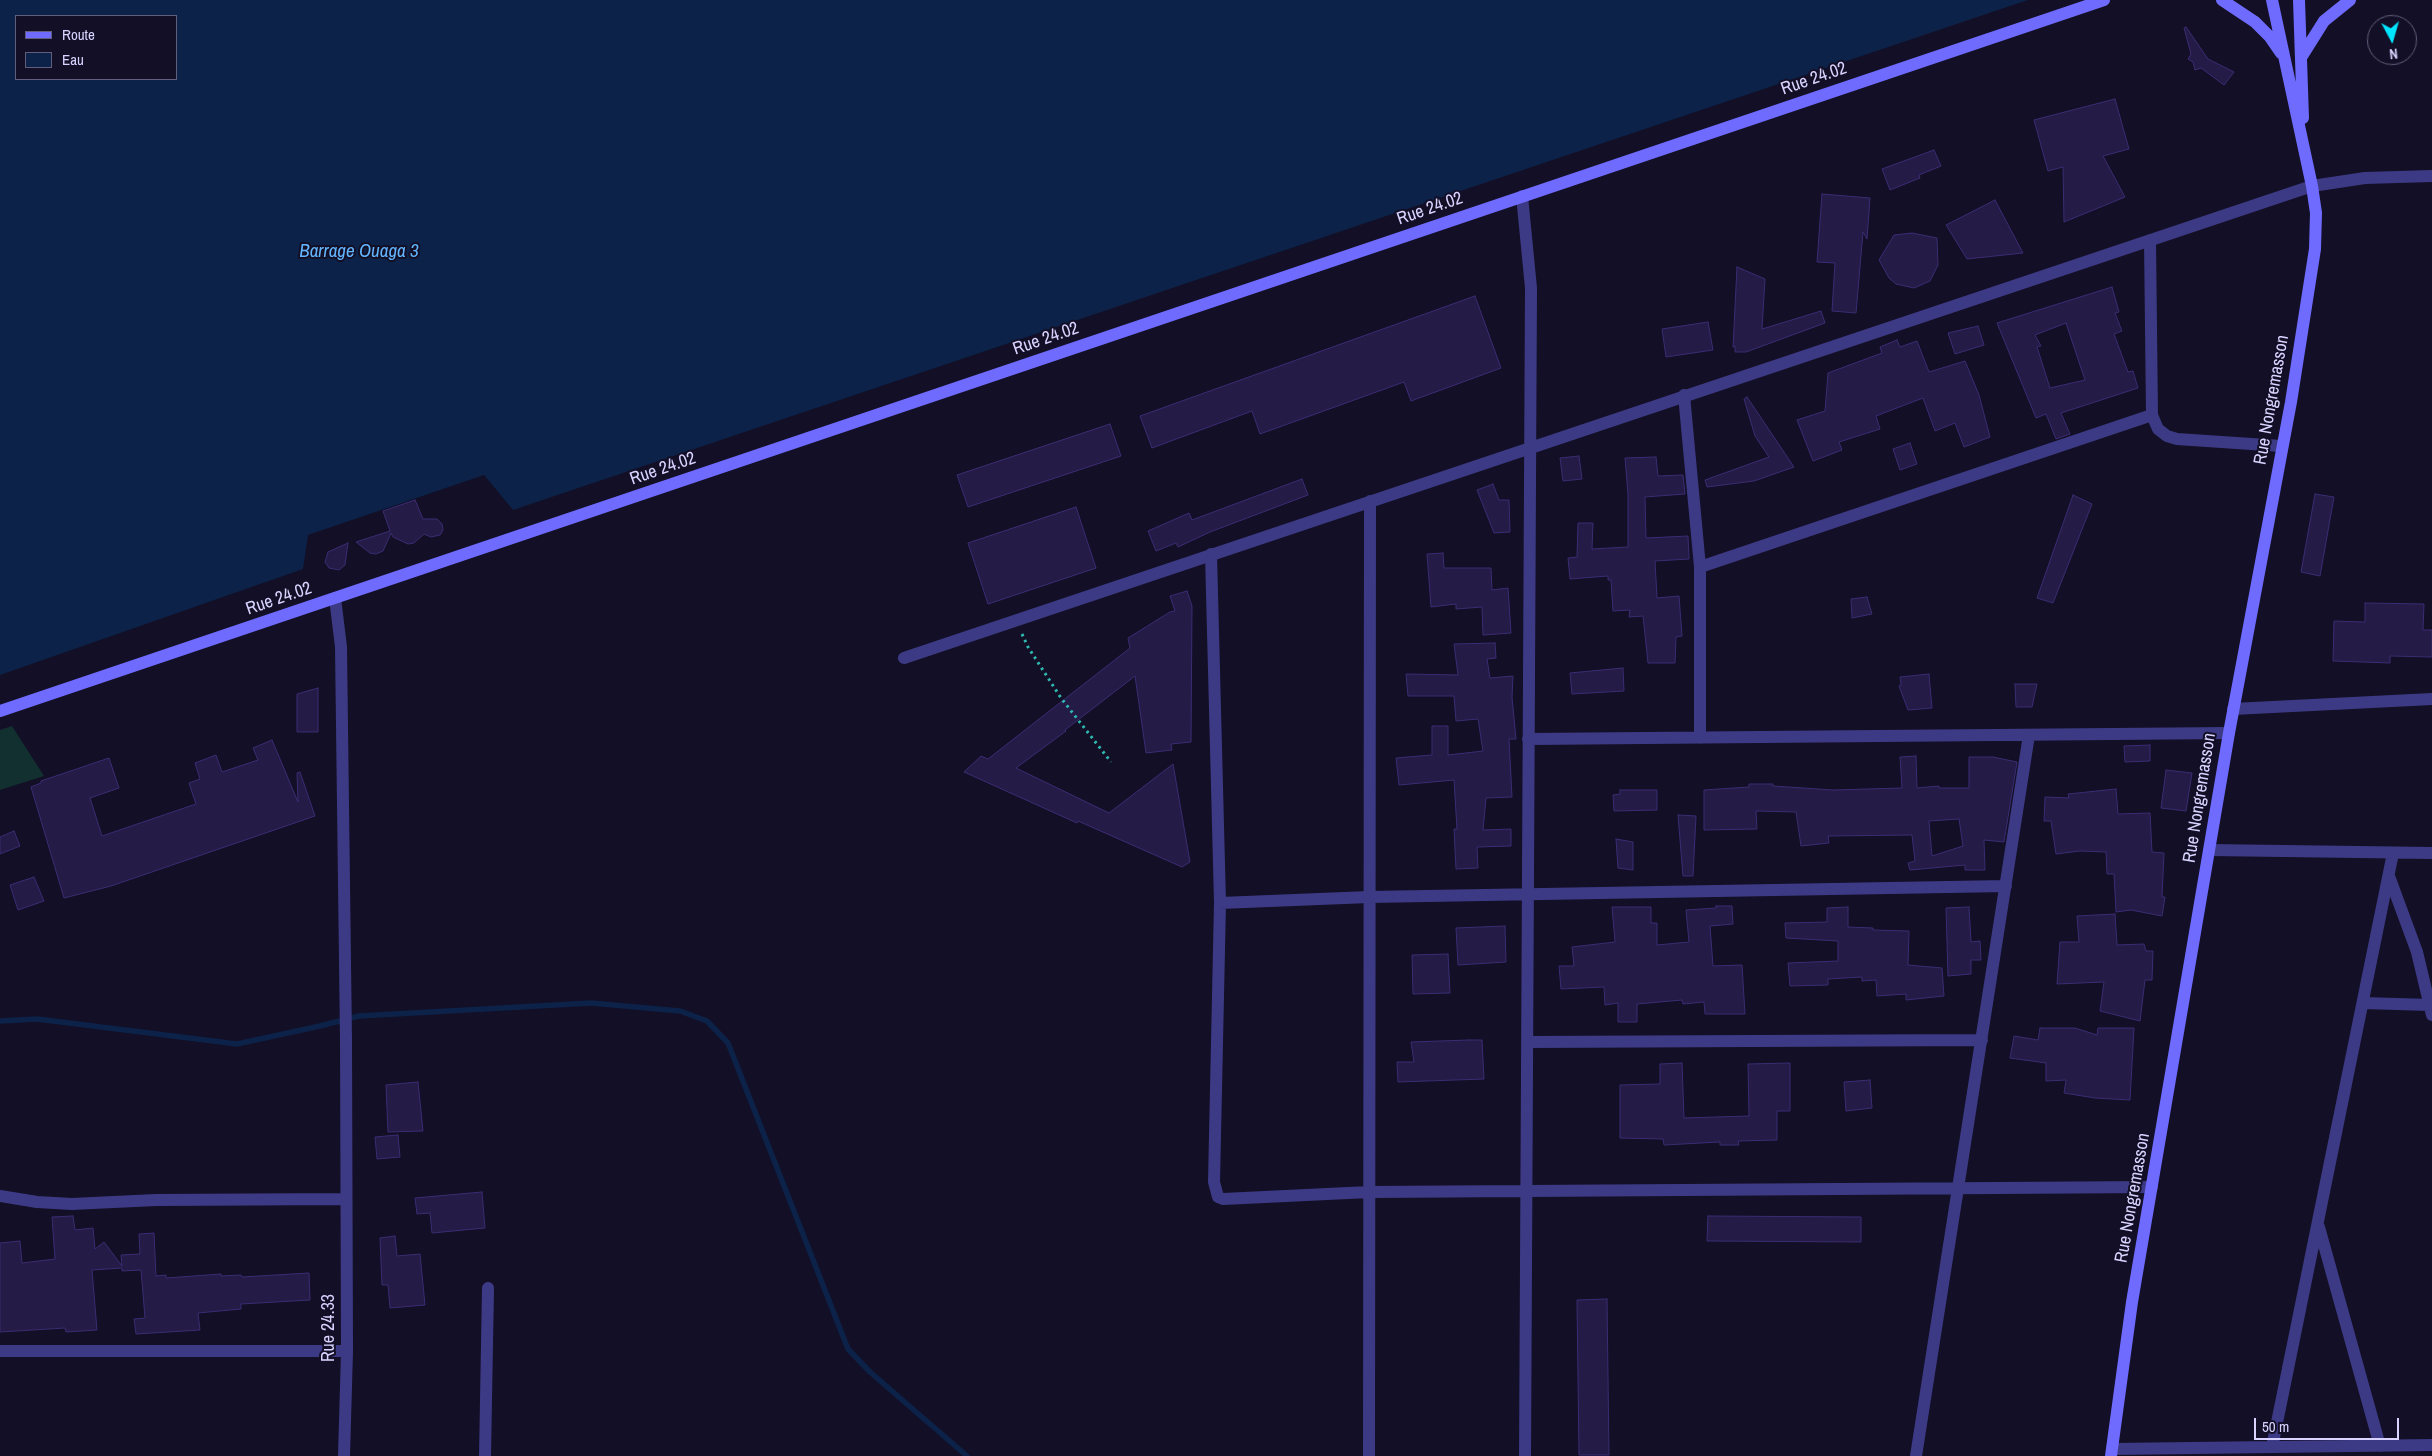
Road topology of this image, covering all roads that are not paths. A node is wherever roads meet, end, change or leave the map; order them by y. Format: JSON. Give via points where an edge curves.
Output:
{"nodes":[{"id":1,"x":2104,"y":0,"type":"edge"},
{"id":2,"x":2222,"y":0,"type":"edge"},
{"id":3,"x":2272,"y":0,"type":"edge"},
{"id":4,"x":2298,"y":0,"type":"edge"},
{"id":5,"x":2350,"y":0,"type":"edge"},
{"id":6,"x":2302,"y":56,"type":"junction"},
{"id":7,"x":2285,"y":59,"type":"junction"},
{"id":8,"x":2304,"y":148,"type":"junction"},
{"id":9,"x":2432,"y":176,"type":"edge"},
{"id":10,"x":2312,"y":186,"type":"junction"},
{"id":11,"x":1522,"y":196,"type":"junction"},
{"id":12,"x":2150,"y":240,"type":"junction"},
{"id":13,"x":1684,"y":395,"type":"junction"},
{"id":14,"x":2152,"y":415,"type":"junction"},
{"id":15,"x":2281,"y":446,"type":"junction"},
{"id":16,"x":1530,"y":447,"type":"junction"},
{"id":17,"x":1370,"y":501,"type":"junction"},
{"id":18,"x":1211,"y":554,"type":"junction"},
{"id":19,"x":1700,"y":567,"type":"junction"},
{"id":20,"x":335,"y":598,"type":"junction"},
{"id":21,"x":904,"y":658,"type":"dead end"},
{"id":22,"x":2432,"y":699,"type":"edge"},
{"id":23,"x":2233,"y":709,"type":"junction"},
{"id":24,"x":0,"y":712,"type":"edge"},
{"id":25,"x":2228,"y":733,"type":"junction"},
{"id":26,"x":2030,"y":735,"type":"junction"},
{"id":27,"x":1700,"y":738,"type":"junction"},
{"id":28,"x":1528,"y":740,"type":"junction"},
{"id":29,"x":2209,"y":850,"type":"junction"},
{"id":30,"x":2393,"y":853,"type":"junction"},
{"id":31,"x":2432,"y":853,"type":"edge"},
{"id":32,"x":2389,"y":876,"type":"junction"},
{"id":33,"x":2006,"y":886,"type":"junction"},
{"id":34,"x":1528,"y":894,"type":"junction"},
{"id":35,"x":1369,"y":897,"type":"junction"},
{"id":36,"x":1220,"y":904,"type":"junction"},
{"id":37,"x":2363,"y":1003,"type":"junction"},
{"id":38,"x":2431,"y":1010,"type":"edge"},
{"id":39,"x":1982,"y":1040,"type":"junction"},
{"id":40,"x":1527,"y":1042,"type":"junction"},
{"id":41,"x":2152,"y":1187,"type":"junction"},
{"id":42,"x":1959,"y":1188,"type":"junction"},
{"id":43,"x":1526,"y":1191,"type":"junction"},
{"id":44,"x":1369,"y":1192,"type":"junction"},
{"id":45,"x":0,"y":1196,"type":"edge"},
{"id":46,"x":346,"y":1199,"type":"junction"},
{"id":47,"x":2318,"y":1223,"type":"junction"},
{"id":48,"x":488,"y":1288,"type":"dead end"},
{"id":49,"x":0,"y":1351,"type":"edge"},
{"id":50,"x":347,"y":1351,"type":"junction"},
{"id":51,"x":2380,"y":1446,"type":"junction"},
{"id":52,"x":2432,"y":1446,"type":"edge"},
{"id":53,"x":2272,"y":1447,"type":"junction"},
{"id":54,"x":2111,"y":1453,"type":"edge"},
{"id":55,"x":344,"y":1456,"type":"edge"},
{"id":56,"x":484,"y":1456,"type":"edge"},
{"id":57,"x":1369,"y":1456,"type":"edge"},
{"id":58,"x":1525,"y":1456,"type":"edge"},
{"id":59,"x":1916,"y":1456,"type":"edge"}],
"edges":[{"from":1,"to":11,"type":"street","name":"Rue 24.02"},
{"from":2,"to":7,"type":"street","via":[[2254,22],[2270,37]]},
{"from":3,"to":7,"type":"street","name":"Rue Nongremasson"},
{"from":4,"to":6,"type":"street","name":"Rue Nongremasson"},
{"from":5,"to":6,"type":"street","via":[[2324,21]]},
{"from":6,"to":8,"type":"street","name":"Rue Nongremasson"},
{"from":7,"to":8,"type":"street","name":"Rue Nongremasson"},
{"from":8,"to":10,"type":"street","name":"Rue Nongremasson"},
{"from":9,"to":10,"type":"street","via":[[2365,178]]},
{"from":10,"to":12,"type":"street"},
{"from":10,"to":15,"type":"street","name":"Rue Nongremasson","via":[[2316,213],[2315,248]]},
{"from":11,"to":16,"type":"street","via":[[1531,288]]},
{"from":11,"to":20,"type":"street","name":"Rue 24.02"},
{"from":12,"to":13,"type":"street"},
{"from":12,"to":14,"type":"street"},
{"from":13,"to":16,"type":"street"},
{"from":13,"to":19,"type":"street"},
{"from":14,"to":15,"type":"street","via":[[2162,433],[2177,439]]},
{"from":14,"to":19,"type":"street"},
{"from":15,"to":23,"type":"street","name":"Rue Nongremasson"},
{"from":16,"to":17,"type":"street"},
{"from":16,"to":28,"type":"street"},
{"from":17,"to":18,"type":"street"},
{"from":17,"to":35,"type":"street"},
{"from":18,"to":21,"type":"street"},
{"from":18,"to":36,"type":"street"},
{"from":19,"to":27,"type":"street"},
{"from":20,"to":24,"type":"street","name":"Rue 24.02"},
{"from":20,"to":46,"type":"street","name":"Rue 24.33","via":[[341,647]]},
{"from":22,"to":23,"type":"street"},
{"from":23,"to":25,"type":"street","name":"Rue Nongremasson"},
{"from":25,"to":26,"type":"street"},
{"from":25,"to":29,"type":"street","name":"Rue Nongremasson"},
{"from":26,"to":27,"type":"street"},
{"from":26,"to":33,"type":"street"},
{"from":27,"to":28,"type":"street"},
{"from":28,"to":34,"type":"street"},
{"from":29,"to":30,"type":"street"},
{"from":29,"to":41,"type":"street","name":"Rue Nongremasson"},
{"from":30,"to":31,"type":"street"},
{"from":30,"to":32,"type":"street"},
{"from":32,"to":37,"type":"street"},
{"from":32,"to":38,"type":"street","via":[[2417,952]]},
{"from":33,"to":34,"type":"street"},
{"from":33,"to":39,"type":"street"},
{"from":34,"to":35,"type":"street"},
{"from":34,"to":40,"type":"street"},
{"from":35,"to":36,"type":"street"},
{"from":35,"to":44,"type":"street"},
{"from":36,"to":44,"type":"street","via":[[1216,1193],[1223,1199]]},
{"from":37,"to":38,"type":"street"},
{"from":37,"to":47,"type":"street"},
{"from":39,"to":40,"type":"street"},
{"from":39,"to":42,"type":"street"},
{"from":40,"to":43,"type":"street"},
{"from":41,"to":42,"type":"street"},
{"from":41,"to":54,"type":"street","name":"Rue Nongremasson"},
{"from":42,"to":43,"type":"street"},
{"from":42,"to":59,"type":"street"},
{"from":43,"to":44,"type":"street"},
{"from":43,"to":58,"type":"street"},
{"from":44,"to":57,"type":"street"},
{"from":45,"to":46,"type":"street","via":[[72,1204]]},
{"from":46,"to":50,"type":"street","name":"Rue 24.33"},
{"from":47,"to":51,"type":"street"},
{"from":47,"to":53,"type":"street"},
{"from":48,"to":56,"type":"street"},
{"from":49,"to":50,"type":"street"},
{"from":50,"to":55,"type":"street","name":"Rue 24.33"},
{"from":51,"to":52,"type":"street"},
{"from":51,"to":53,"type":"street"},
{"from":53,"to":54,"type":"street"}]}
